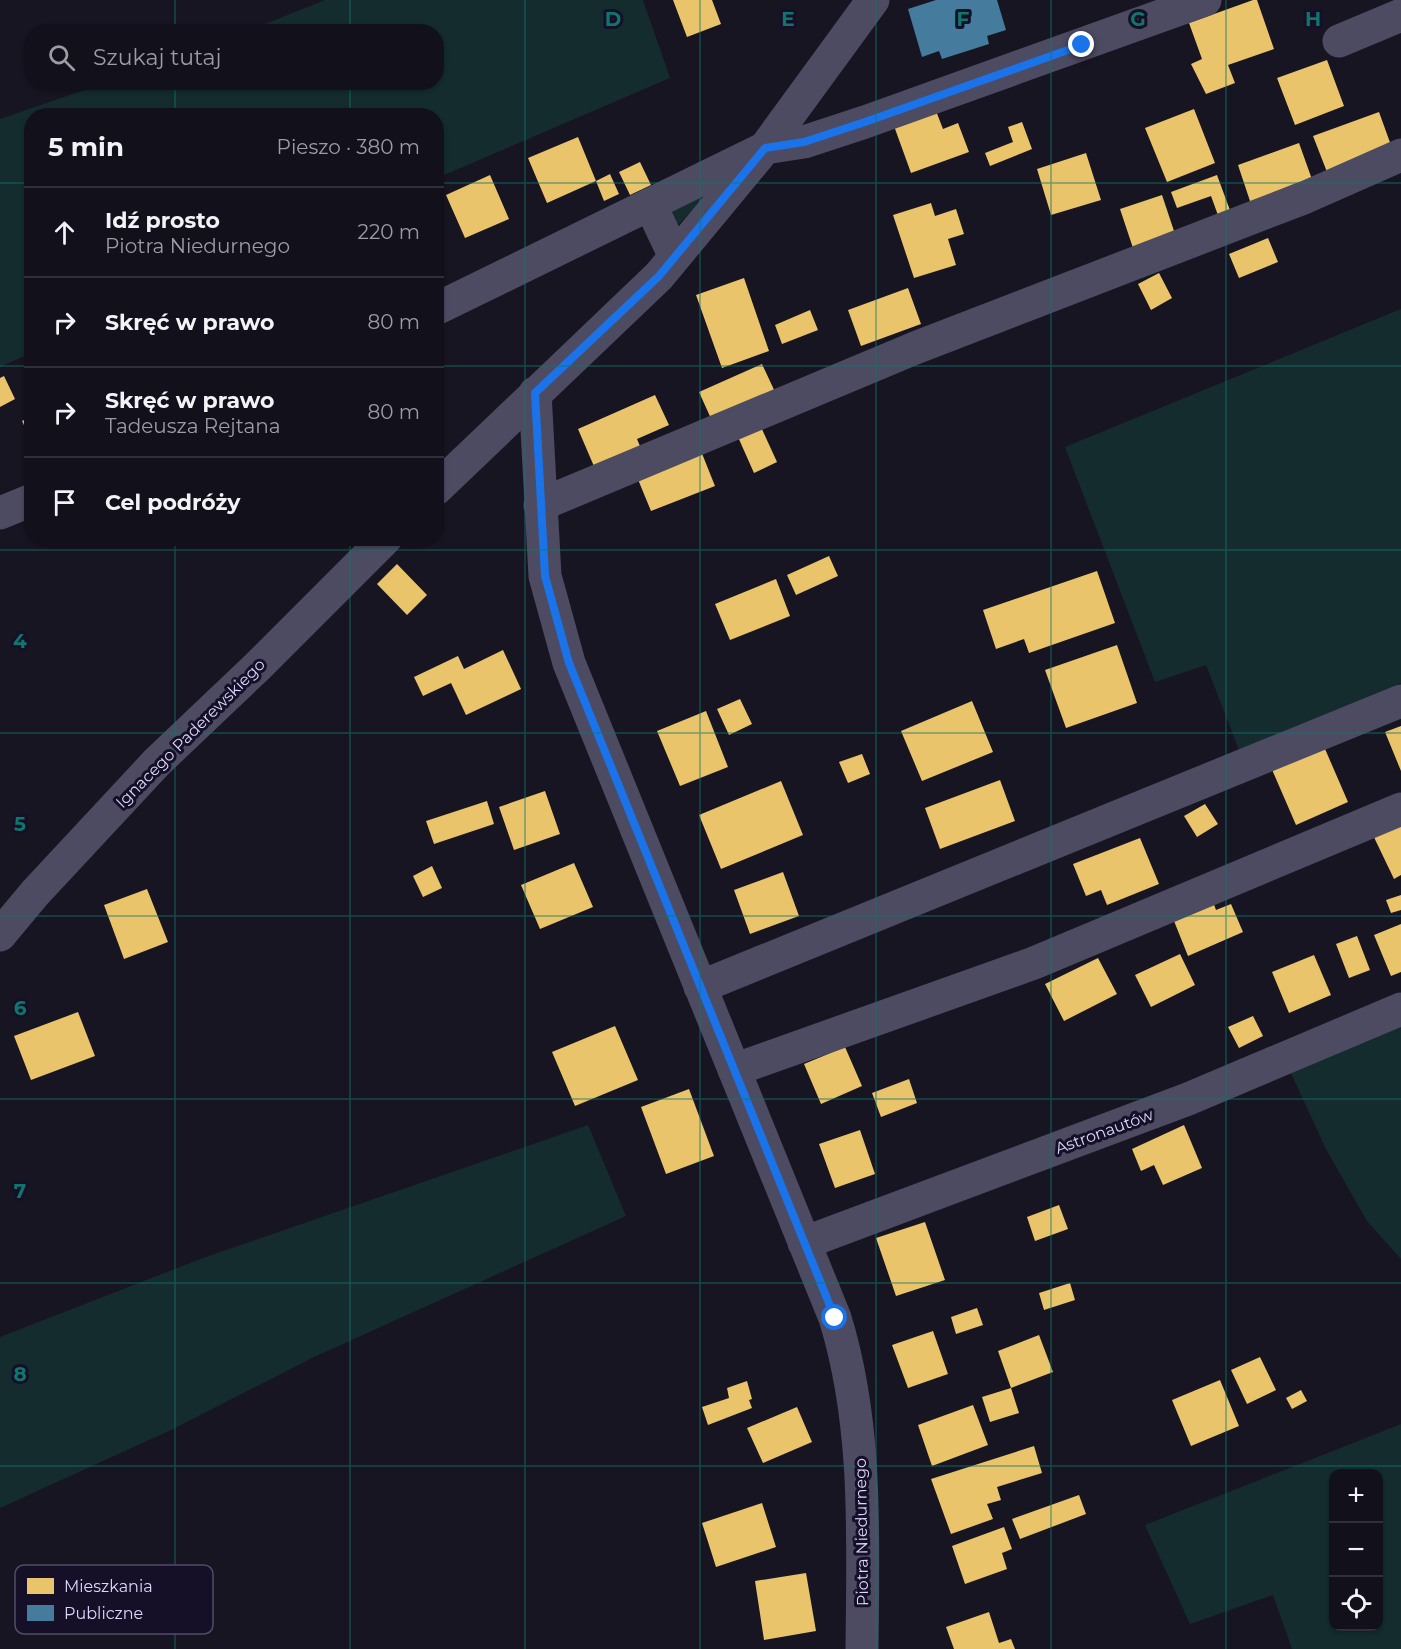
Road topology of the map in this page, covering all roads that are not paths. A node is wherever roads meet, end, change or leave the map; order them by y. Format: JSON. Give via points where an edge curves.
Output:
{"nodes":[{"id":1,"x":873,"y":0,"type":"edge"},
{"id":2,"x":1205,"y":0,"type":"edge"},
{"id":3,"x":1401,"y":15,"type":"edge"},
{"id":4,"x":1339,"y":41,"type":"dead end"},
{"id":5,"x":765,"y":148,"type":"junction"},
{"id":6,"x":1401,"y":155,"type":"edge"},
{"id":7,"x":650,"y":204,"type":"junction"},
{"id":8,"x":675,"y":257,"type":"junction"},
{"id":9,"x":444,"y":305,"type":"edge"},
{"id":10,"x":535,"y":393,"type":"junction"},
{"id":11,"x":444,"y":481,"type":"edge"},
{"id":12,"x":24,"y":503,"type":"edge"},
{"id":13,"x":540,"y":505,"type":"junction"},
{"id":14,"x":0,"y":513,"type":"edge"},
{"id":15,"x":378,"y":546,"type":"edge"},
{"id":16,"x":1401,"y":701,"type":"edge"},
{"id":17,"x":1401,"y":809,"type":"edge"},
{"id":18,"x":0,"y":935,"type":"edge"},
{"id":19,"x":700,"y":987,"type":"junction"},
{"id":20,"x":1401,"y":1009,"type":"edge"},
{"id":21,"x":734,"y":1070,"type":"junction"},
{"id":22,"x":804,"y":1243,"type":"junction"},
{"id":23,"x":862,"y":1649,"type":"edge"}],
"edges":[{"from":1,"to":5,"type":"street"},
{"from":2,"to":5,"type":"street","via":[[865,122],[804,142]]},
{"from":3,"to":4,"type":"street"},
{"from":5,"to":7,"type":"street"},
{"from":5,"to":8,"type":"street"},
{"from":6,"to":13,"type":"street","via":[[1306,197],[915,348]]},
{"from":7,"to":8,"type":"street"},
{"from":7,"to":9,"type":"street"},
{"from":8,"to":10,"type":"street"},
{"from":10,"to":11,"type":"street"},
{"from":10,"to":13,"type":"street","name":"Piotra Niedurnego"},
{"from":12,"to":14,"type":"street"},
{"from":13,"to":19,"type":"street","name":"Piotra Niedurnego","via":[[545,576],[569,663]]},
{"from":15,"to":18,"type":"street","name":"Ignacego Paderewskiego","via":[[157,762]]},
{"from":16,"to":19,"type":"street"},
{"from":17,"to":21,"type":"street","via":[[1034,963]]},
{"from":19,"to":21,"type":"street","name":"Piotra Niedurnego"},
{"from":20,"to":22,"type":"street","name":"Astronautów","via":[[1188,1099]]},
{"from":21,"to":22,"type":"street","name":"Piotra Niedurnego"},
{"from":22,"to":23,"type":"street","name":"Piotra Niedurnego","via":[[835,1318],[853,1395],[862,1474]]}]}
